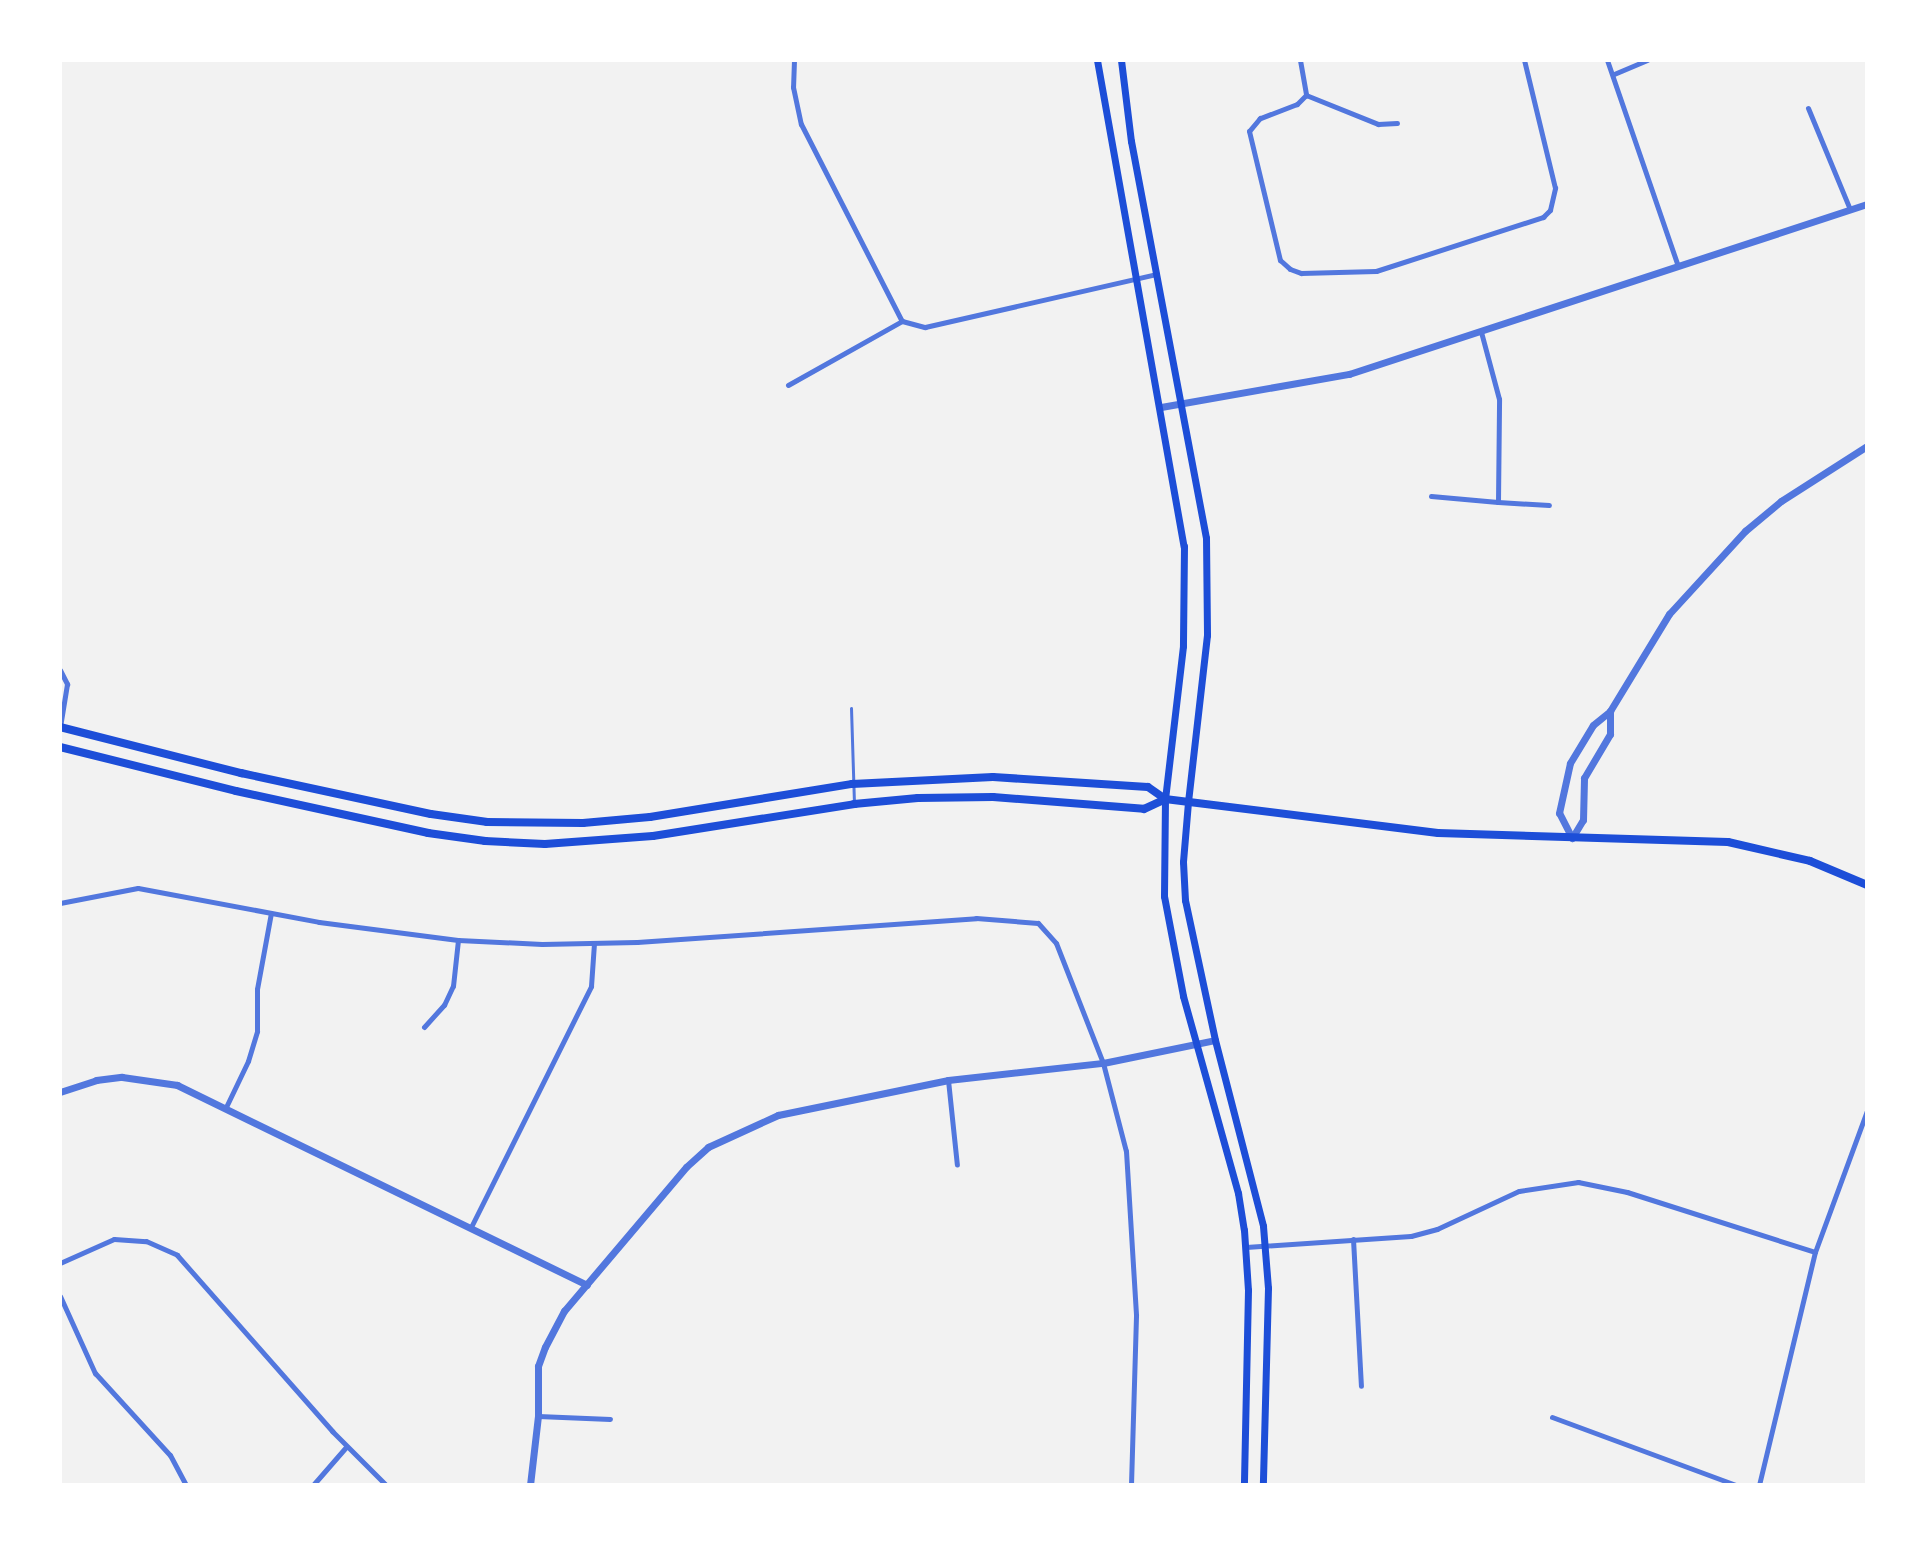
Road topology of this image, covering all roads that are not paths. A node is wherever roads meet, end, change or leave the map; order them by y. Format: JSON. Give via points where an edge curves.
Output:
{"nodes":[{"id":1,"x":794,"y":60,"type":"edge"},
{"id":2,"x":1097,"y":60,"type":"edge"},
{"id":3,"x":1121,"y":60,"type":"edge"},
{"id":4,"x":1300,"y":60,"type":"edge"},
{"id":5,"x":1524,"y":60,"type":"edge"},
{"id":6,"x":1607,"y":60,"type":"edge"},
{"id":7,"x":1647,"y":60,"type":"edge"},
{"id":8,"x":1614,"y":74,"type":"junction"},
{"id":9,"x":1306,"y":95,"type":"junction"},
{"id":10,"x":1808,"y":108,"type":"dead end"},
{"id":11,"x":1397,"y":123,"type":"dead end"},
{"id":12,"x":1867,"y":204,"type":"edge"},
{"id":13,"x":1849,"y":207,"type":"junction"},
{"id":14,"x":1678,"y":266,"type":"junction"},
{"id":15,"x":1157,"y":274,"type":"junction"},
{"id":16,"x":1135,"y":279,"type":"junction"},
{"id":17,"x":902,"y":321,"type":"junction"},
{"id":18,"x":1481,"y":332,"type":"junction"},
{"id":19,"x":788,"y":385,"type":"dead end"},
{"id":20,"x":1180,"y":403,"type":"junction"},
{"id":21,"x":1161,"y":407,"type":"junction"},
{"id":22,"x":1867,"y":446,"type":"edge"},
{"id":23,"x":1431,"y":496,"type":"dead end"},
{"id":24,"x":1498,"y":502,"type":"junction"},
{"id":25,"x":1549,"y":505,"type":"dead end"},
{"id":26,"x":60,"y":670,"type":"edge"},
{"id":27,"x":851,"y":708,"type":"dead end"},
{"id":28,"x":1610,"y":711,"type":"junction"},
{"id":29,"x":60,"y":727,"type":"edge"},
{"id":30,"x":60,"y":747,"type":"edge"},
{"id":31,"x":852,"y":784,"type":"junction"},
{"id":32,"x":1165,"y":799,"type":"junction"},
{"id":33,"x":1188,"y":802,"type":"junction"},
{"id":34,"x":854,"y":804,"type":"junction"},
{"id":35,"x":1572,"y":838,"type":"junction"},
{"id":36,"x":1867,"y":885,"type":"edge"},
{"id":37,"x":60,"y":903,"type":"edge"},
{"id":38,"x":271,"y":913,"type":"junction"},
{"id":39,"x":458,"y":940,"type":"junction"},
{"id":40,"x":594,"y":943,"type":"junction"},
{"id":41,"x":424,"y":1027,"type":"dead end"},
{"id":42,"x":1215,"y":1040,"type":"junction"},
{"id":43,"x":1195,"y":1044,"type":"junction"},
{"id":44,"x":1103,"y":1063,"type":"junction"},
{"id":45,"x":948,"y":1080,"type":"junction"},
{"id":46,"x":60,"y":1092,"type":"edge"},
{"id":47,"x":226,"y":1107,"type":"junction"},
{"id":48,"x":1867,"y":1111,"type":"edge"},
{"id":49,"x":957,"y":1165,"type":"dead end"},
{"id":50,"x":471,"y":1227,"type":"junction"},
{"id":51,"x":1353,"y":1239,"type":"junction"},
{"id":52,"x":1265,"y":1246,"type":"junction"},
{"id":53,"x":1246,"y":1247,"type":"junction"},
{"id":54,"x":1815,"y":1252,"type":"junction"},
{"id":55,"x":60,"y":1263,"type":"edge"},
{"id":56,"x":587,"y":1285,"type":"junction"},
{"id":57,"x":60,"y":1296,"type":"edge"},
{"id":58,"x":1361,"y":1386,"type":"dead end"},
{"id":59,"x":538,"y":1416,"type":"junction"},
{"id":60,"x":1552,"y":1417,"type":"dead end"},
{"id":61,"x":610,"y":1419,"type":"dead end"},
{"id":62,"x":346,"y":1447,"type":"junction"},
{"id":63,"x":186,"y":1485,"type":"edge"},
{"id":64,"x":313,"y":1485,"type":"edge"},
{"id":65,"x":386,"y":1485,"type":"edge"},
{"id":66,"x":530,"y":1485,"type":"edge"},
{"id":67,"x":1131,"y":1485,"type":"edge"},
{"id":68,"x":1244,"y":1485,"type":"edge"},
{"id":69,"x":1263,"y":1485,"type":"edge"},
{"id":70,"x":1736,"y":1485,"type":"edge"},
{"id":71,"x":1759,"y":1485,"type":"edge"}],
"edges":[{"from":1,"to":17,"type":"street","via":[[801,124]]},
{"from":2,"to":16,"type":"main road"},
{"from":3,"to":15,"type":"main road"},
{"from":4,"to":9,"type":"street"},
{"from":5,"to":9,"type":"street","via":[[1555,188],[1550,210],[1543,217],[1376,271],[1301,273],[1280,260],[1249,131],[1260,118],[1297,104]]},
{"from":6,"to":8,"type":"street"},
{"from":7,"to":8,"type":"street"},
{"from":8,"to":14,"type":"street"},
{"from":9,"to":11,"type":"street","via":[[1378,124]]},
{"from":10,"to":13,"type":"street"},
{"from":12,"to":13,"type":"street"},
{"from":13,"to":14,"type":"street"},
{"from":14,"to":18,"type":"street"},
{"from":15,"to":16,"type":"street"},
{"from":15,"to":20,"type":"main road"},
{"from":16,"to":17,"type":"street","via":[[925,327]]},
{"from":16,"to":21,"type":"main road"},
{"from":17,"to":19,"type":"street"},
{"from":18,"to":20,"type":"street","via":[[1349,374]]},
{"from":18,"to":24,"type":"street","via":[[1499,399]]},
{"from":20,"to":21,"type":"street"},
{"from":20,"to":33,"type":"main road","via":[[1206,538],[1208,591]]},
{"from":21,"to":32,"type":"main road","via":[[1181,516],[1186,596]]},
{"from":22,"to":28,"type":"street","via":[[1781,501],[1701,574],[1669,614]]},
{"from":23,"to":24,"type":"street"},
{"from":24,"to":25,"type":"street"},
{"from":26,"to":29,"type":"street","via":[[67,684]]},
{"from":27,"to":31,"type":"lane"},
{"from":28,"to":35,"type":"street","via":[[1610,734],[1584,778],[1583,820]]},
{"from":28,"to":35,"type":"street","via":[[1593,725],[1566,773],[1559,813]]},
{"from":29,"to":31,"type":"main road","via":[[241,773],[487,822],[544,825],[637,818]]},
{"from":30,"to":34,"type":"main road","via":[[236,791],[485,841],[545,844],[639,837]]},
{"from":31,"to":32,"type":"main road","via":[[993,777],[1148,787]]},
{"from":31,"to":34,"type":"lane"},
{"from":32,"to":33,"type":"main road"},
{"from":32,"to":34,"type":"main road","via":[[1144,809],[993,797]]},
{"from":32,"to":43,"type":"main road","via":[[1164,896]]},
{"from":33,"to":35,"type":"main road","via":[[1438,833]]},
{"from":33,"to":42,"type":"main road","via":[[1185,900]]},
{"from":35,"to":36,"type":"main road","via":[[1728,842],[1810,861]]},
{"from":37,"to":38,"type":"street","via":[[138,888]]},
{"from":38,"to":39,"type":"street"},
{"from":38,"to":47,"type":"street","via":[[257,989],[257,1031]]},
{"from":39,"to":40,"type":"street"},
{"from":39,"to":41,"type":"street","via":[[453,986]]},
{"from":40,"to":44,"type":"street","via":[[976,918],[1038,923],[1056,943]]},
{"from":40,"to":50,"type":"street","via":[[591,986]]},
{"from":42,"to":43,"type":"street"},
{"from":42,"to":52,"type":"main road"},
{"from":43,"to":44,"type":"street"},
{"from":43,"to":53,"type":"main road","via":[[1238,1193]]},
{"from":44,"to":45,"type":"street"},
{"from":44,"to":67,"type":"street","via":[[1126,1151],[1128,1181],[1136,1316]]},
{"from":45,"to":49,"type":"street"},
{"from":45,"to":56,"type":"street","via":[[778,1115],[708,1147]]},
{"from":46,"to":47,"type":"street","via":[[96,1080],[136,1077],[177,1085]]},
{"from":47,"to":50,"type":"street"},
{"from":48,"to":54,"type":"street"},
{"from":50,"to":56,"type":"street"},
{"from":51,"to":52,"type":"street"},
{"from":51,"to":54,"type":"street","via":[[1411,1236],[1519,1191],[1578,1182],[1627,1192]]},
{"from":51,"to":58,"type":"street"},
{"from":52,"to":53,"type":"street"},
{"from":52,"to":69,"type":"main road"},
{"from":53,"to":68,"type":"main road"},
{"from":54,"to":71,"type":"street"},
{"from":55,"to":62,"type":"street","via":[[114,1239],[146,1241],[177,1255]]},
{"from":56,"to":59,"type":"street","via":[[564,1311],[545,1347],[538,1366]]},
{"from":57,"to":63,"type":"street","via":[[95,1373],[162,1444]]},
{"from":59,"to":61,"type":"street"},
{"from":59,"to":66,"type":"street"},
{"from":60,"to":70,"type":"street"},
{"from":62,"to":64,"type":"street"},
{"from":62,"to":65,"type":"street"}]}
